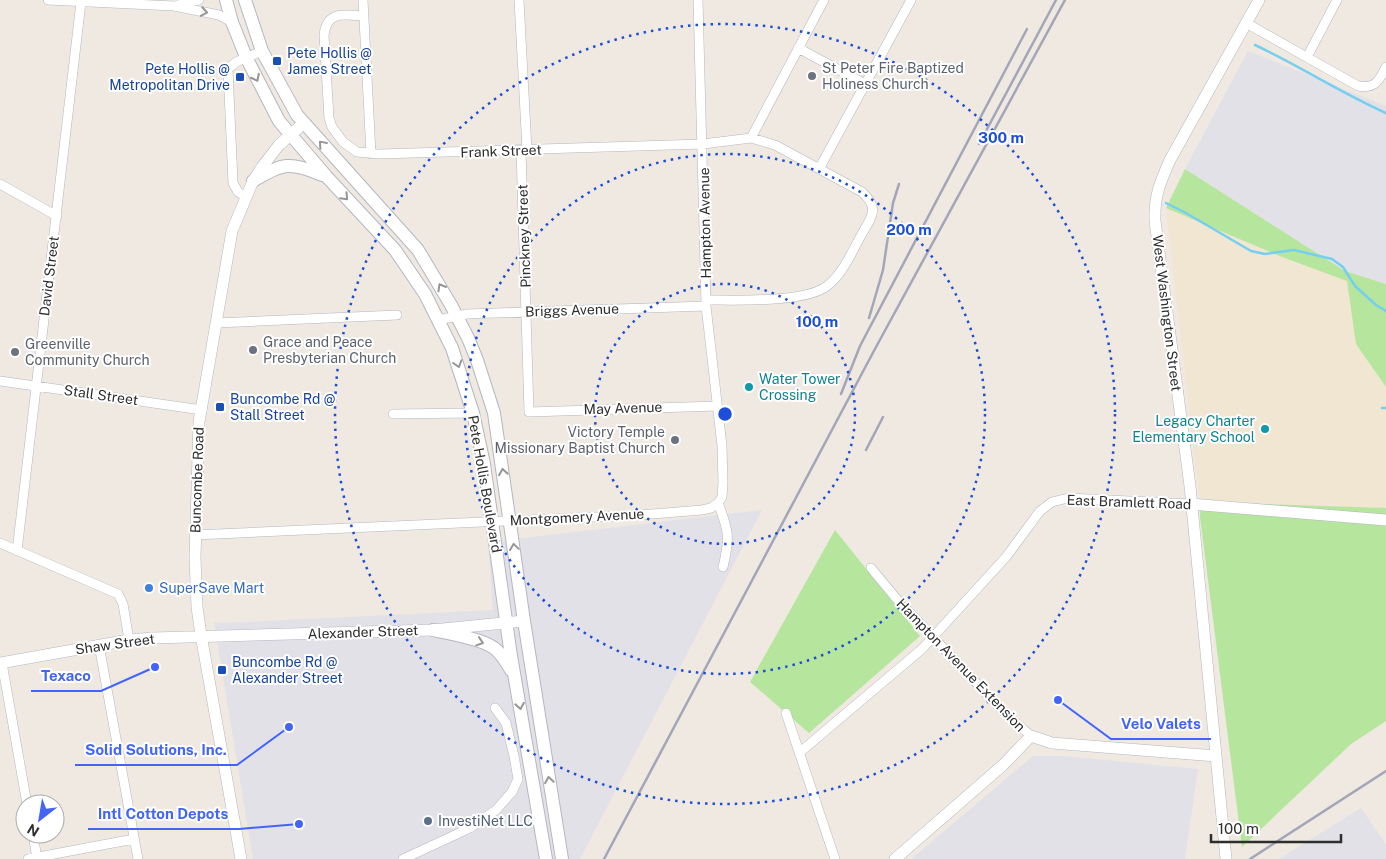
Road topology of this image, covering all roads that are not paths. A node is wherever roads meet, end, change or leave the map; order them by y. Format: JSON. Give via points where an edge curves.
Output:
{"nodes":[{"id":1,"x":48,"y":0,"type":"edge"},
{"id":2,"x":199,"y":0,"type":"edge"},
{"id":3,"x":226,"y":0,"type":"edge"},
{"id":4,"x":245,"y":0,"type":"edge"},
{"id":5,"x":363,"y":0,"type":"edge"},
{"id":6,"x":519,"y":0,"type":"edge"},
{"id":7,"x":698,"y":0,"type":"edge"},
{"id":8,"x":824,"y":0,"type":"edge"},
{"id":9,"x":911,"y":0,"type":"edge"},
{"id":10,"x":1259,"y":0,"type":"edge"},
{"id":11,"x":1337,"y":0,"type":"edge"},
{"id":12,"x":81,"y":2,"type":"junction"},
{"id":13,"x":174,"y":6,"type":"junction"},
{"id":14,"x":364,"y":16,"type":"junction"},
{"id":15,"x":232,"y":22,"type":"junction"},
{"id":16,"x":1246,"y":23,"type":"junction"},
{"id":17,"x":798,"y":48,"type":"junction"},
{"id":18,"x":262,"y":51,"type":"junction"},
{"id":19,"x":246,"y":57,"type":"junction"},
{"id":20,"x":1307,"y":57,"type":"junction"},
{"id":21,"x":1386,"y":67,"type":"edge"},
{"id":22,"x":865,"y":84,"type":"junction"},
{"id":23,"x":304,"y":123,"type":"junction"},
{"id":24,"x":290,"y":135,"type":"junction"},
{"id":25,"x":751,"y":138,"type":"junction"},
{"id":26,"x":703,"y":144,"type":"junction"},
{"id":27,"x":524,"y":151,"type":"junction"},
{"id":28,"x":371,"y":154,"type":"junction"},
{"id":29,"x":819,"y":168,"type":"junction"},
{"id":30,"x":326,"y":176,"type":"junction"},
{"id":31,"x":253,"y":181,"type":"junction"},
{"id":32,"x":0,"y":184,"type":"edge"},
{"id":33,"x":246,"y":197,"type":"junction"},
{"id":34,"x":56,"y":216,"type":"junction"},
{"id":35,"x":706,"y":303,"type":"junction"},
{"id":36,"x":527,"y":311,"type":"junction"},
{"id":37,"x":397,"y":315,"type":"dead end"},
{"id":38,"x":457,"y":315,"type":"junction"},
{"id":39,"x":438,"y":320,"type":"junction"},
{"id":40,"x":217,"y":323,"type":"junction"},
{"id":41,"x":0,"y":382,"type":"edge"},
{"id":42,"x":37,"y":386,"type":"junction"},
{"id":43,"x":717,"y":406,"type":"junction"},
{"id":44,"x":202,"y":410,"type":"junction"},
{"id":45,"x":529,"y":412,"type":"joint"},
{"id":46,"x":473,"y":413,"type":"junction"},
{"id":47,"x":393,"y":414,"type":"dead end"},
{"id":48,"x":718,"y":503,"type":"junction"},
{"id":49,"x":1191,"y":504,"type":"junction"},
{"id":50,"x":511,"y":520,"type":"junction"},
{"id":51,"x":1386,"y":520,"type":"edge"},
{"id":52,"x":493,"y":521,"type":"junction"},
{"id":53,"x":195,"y":534,"type":"junction"},
{"id":54,"x":0,"y":544,"type":"edge"},
{"id":55,"x":17,"y":551,"type":"junction"},
{"id":56,"x":723,"y":567,"type":"dead end"},
{"id":57,"x":871,"y":568,"type":"dead end"},
{"id":58,"x":524,"y":621,"type":"junction"},
{"id":59,"x":507,"y":623,"type":"junction"},
{"id":60,"x":433,"y":630,"type":"junction"},
{"id":61,"x":201,"y":635,"type":"junction"},
{"id":62,"x":933,"y":637,"type":"junction"},
{"id":63,"x":129,"y":640,"type":"junction"},
{"id":64,"x":99,"y":645,"type":"junction"},
{"id":65,"x":1,"y":663,"type":"edge"},
{"id":66,"x":516,"y":679,"type":"junction"},
{"id":67,"x":495,"y":708,"type":"dead end"},
{"id":68,"x":786,"y":713,"type":"dead end"},
{"id":69,"x":1031,"y":736,"type":"junction"},
{"id":70,"x":799,"y":753,"type":"junction"},
{"id":71,"x":1216,"y":756,"type":"junction"},
{"id":72,"x":25,"y":794,"type":"edge"},
{"id":73,"x":134,"y":839,"type":"junction"},
{"id":74,"x":33,"y":844,"type":"edge"},
{"id":75,"x":34,"y":858,"type":"edge"},
{"id":76,"x":138,"y":859,"type":"edge"},
{"id":77,"x":241,"y":859,"type":"edge"},
{"id":78,"x":403,"y":859,"type":"edge"},
{"id":79,"x":546,"y":859,"type":"edge"},
{"id":80,"x":562,"y":859,"type":"edge"},
{"id":81,"x":835,"y":859,"type":"edge"},
{"id":82,"x":896,"y":859,"type":"edge"},
{"id":83,"x":1226,"y":859,"type":"edge"}],
"edges":[{"from":1,"to":12,"type":"street"},
{"from":2,"to":13,"type":"street"},
{"from":3,"to":15,"type":"main road","name":"Pete Hollis Boulevard"},
{"from":4,"to":18,"type":"main road","name":"Pete Hollis Boulevard"},
{"from":5,"to":14,"type":"street"},
{"from":6,"to":27,"type":"street","name":"Pinckney Street"},
{"from":7,"to":26,"type":"street","name":"Hampton Avenue"},
{"from":8,"to":17,"type":"street"},
{"from":9,"to":22,"type":"street"},
{"from":10,"to":16,"type":"street","name":"West Washington Street"},
{"from":11,"to":20,"type":"street"},
{"from":12,"to":13,"type":"street"},
{"from":12,"to":34,"type":"street","name":"David Street"},
{"from":13,"to":15,"type":"street","one_way":true,"via":[[219,15]]},
{"from":14,"to":28,"type":"street"},
{"from":14,"to":28,"type":"street","name":"Frank Street","via":[[333,16],[328,20],[324,34],[332,127],[343,142],[358,152]]},
{"from":15,"to":19,"type":"main road","name":"Pete Hollis Boulevard"},
{"from":16,"to":20,"type":"street"},
{"from":16,"to":49,"type":"street","name":"West Washington Street","via":[[1170,160],[1154,204]]},
{"from":17,"to":22,"type":"street"},
{"from":17,"to":25,"type":"street"},
{"from":18,"to":19,"type":"street"},
{"from":18,"to":23,"type":"main road","name":"Pete Hollis Boulevard"},
{"from":19,"to":24,"type":"main road","name":"Pete Hollis Boulevard","one_way":true,"via":[[279,121]]},
{"from":19,"to":33,"type":"street","via":[[228,69],[233,183]]},
{"from":20,"to":21,"type":"street","via":[[1364,87],[1375,84]]},
{"from":22,"to":29,"type":"street"},
{"from":23,"to":24,"type":"street","name":"Buncombe Road"},
{"from":38,"to":23,"type":"main road","name":"Pete Hollis Boulevard","one_way":true,"via":[[418,250]]},
{"from":24,"to":30,"type":"main road","name":"Pete Hollis Boulevard"},
{"from":24,"to":31,"type":"street","name":"Buncombe Road"},
{"from":25,"to":26,"type":"street","name":"Frank Street"},
{"from":25,"to":29,"type":"street","name":"Frank Street","via":[[775,145]]},
{"from":26,"to":27,"type":"street","name":"Frank Street"},
{"from":26,"to":35,"type":"street","name":"Hampton Avenue"},
{"from":27,"to":28,"type":"street","name":"Frank Street"},
{"from":27,"to":36,"type":"street","name":"Pinckney Street"},
{"from":29,"to":35,"type":"street","name":"Briggs Avenue","via":[[862,192],[874,208],[837,276],[827,286],[809,294]]},
{"from":30,"to":31,"type":"main road","via":[[291,164],[273,169]]},
{"from":30,"to":39,"type":"main road","name":"Pete Hollis Boulevard","one_way":true,"via":[[395,250]]},
{"from":31,"to":33,"type":"street","name":"Buncombe Road"},
{"from":32,"to":34,"type":"street"},
{"from":33,"to":40,"type":"street","name":"Buncombe Road","via":[[232,231]]},
{"from":34,"to":42,"type":"street","name":"David Street"},
{"from":35,"to":36,"type":"street","name":"Briggs Avenue"},
{"from":35,"to":43,"type":"street","name":"Hampton Avenue"},
{"from":36,"to":38,"type":"street","name":"Briggs Avenue"},
{"from":36,"to":45,"type":"street","name":"Pinckney Street"},
{"from":37,"to":40,"type":"street"},
{"from":38,"to":39,"type":"street","name":"Briggs Avenue"},
{"from":50,"to":38,"type":"main road","name":"Pete Hollis Boulevard","one_way":true,"via":[[494,413]]},
{"from":39,"to":46,"type":"main road","name":"Pete Hollis Boulevard","one_way":true,"via":[[452,348]]},
{"from":40,"to":44,"type":"street","name":"Buncombe Road"},
{"from":41,"to":42,"type":"street","name":"Stall Street"},
{"from":42,"to":44,"type":"street","name":"Stall Street"},
{"from":42,"to":55,"type":"street","name":"David Street"},
{"from":43,"to":45,"type":"street","name":"May Avenue"},
{"from":43,"to":48,"type":"street","name":"Hampton Avenue","via":[[723,492]]},
{"from":44,"to":53,"type":"street","name":"Buncombe Road"},
{"from":46,"to":47,"type":"street"},
{"from":46,"to":52,"type":"main road","name":"Pete Hollis Boulevard"},
{"from":48,"to":50,"type":"street","name":"Montgomery Avenue","via":[[711,508],[691,512]]},
{"from":48,"to":56,"type":"street","via":[[728,529]]},
{"from":49,"to":51,"type":"street","name":"East Bramlett Road"},
{"from":49,"to":62,"type":"street","name":"East Bramlett Road","via":[[1068,498],[1052,502],[1040,511],[1006,557]]},
{"from":49,"to":71,"type":"street","name":"West Washington Street"},
{"from":50,"to":52,"type":"street","name":"Montgomery Avenue"},
{"from":58,"to":50,"type":"main road","name":"Pete Hollis Boulevard","one_way":true},
{"from":52,"to":53,"type":"street","name":"Montgomery Avenue"},
{"from":52,"to":59,"type":"main road","name":"Pete Hollis Boulevard"},
{"from":53,"to":61,"type":"street","name":"Buncombe Road"},
{"from":54,"to":55,"type":"street"},
{"from":55,"to":63,"type":"street","via":[[118,594],[123,604]]},
{"from":57,"to":62,"type":"street","name":"Hampton Avenue Extension"},
{"from":58,"to":59,"type":"street","name":"Alexander Street"},
{"from":80,"to":58,"type":"main road","name":"Pete Hollis Boulevard","one_way":true},
{"from":59,"to":60,"type":"street","name":"Alexander Street"},
{"from":59,"to":66,"type":"main road","name":"Pete Hollis Boulevard"},
{"from":60,"to":61,"type":"street","name":"Alexander Street"},
{"from":60,"to":66,"type":"main road","one_way":true,"via":[[495,648]]},
{"from":61,"to":63,"type":"street","name":"Shaw Street"},
{"from":61,"to":77,"type":"street","name":"Buncombe Road"},
{"from":62,"to":69,"type":"street","name":"Hampton Avenue Extension"},
{"from":62,"to":70,"type":"street","name":"East Bramlett Road"},
{"from":63,"to":64,"type":"street","name":"Shaw Street"},
{"from":64,"to":65,"type":"street","name":"Shaw Street"},
{"from":64,"to":73,"type":"street"},
{"from":65,"to":72,"type":"street"},
{"from":66,"to":79,"type":"main road","name":"Pete Hollis Boulevard","one_way":true},
{"from":67,"to":78,"type":"street","via":[[506,723],[514,756],[518,779],[512,792],[496,810],[470,828]]},
{"from":68,"to":70,"type":"street"},
{"from":69,"to":71,"type":"street","via":[[1052,742]]},
{"from":69,"to":82,"type":"street","name":"Hampton Avenue Extension","via":[[1003,765]]},
{"from":70,"to":81,"type":"street"},
{"from":71,"to":83,"type":"street","name":"West Washington Street"},
{"from":73,"to":75,"type":"street"},
{"from":73,"to":76,"type":"street"},
{"from":74,"to":75,"type":"street"}]}
